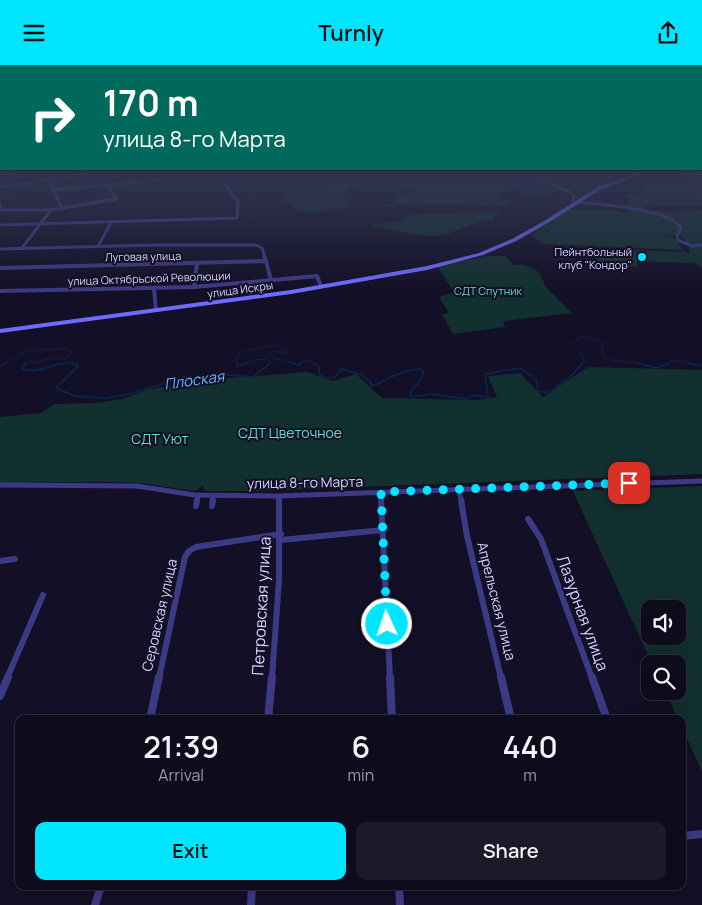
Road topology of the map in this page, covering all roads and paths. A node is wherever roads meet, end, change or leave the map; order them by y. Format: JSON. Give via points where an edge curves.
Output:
{"nodes":[{"id":1,"x":49,"y":212,"type":"edge"},
{"id":2,"x":237,"y":212,"type":"edge"},
{"id":3,"x":561,"y":212,"type":"edge"},
{"id":4,"x":653,"y":212,"type":"edge"},
{"id":5,"x":112,"y":221,"type":"junction"},
{"id":6,"x":40,"y":224,"type":"junction"},
{"id":7,"x":0,"y":225,"type":"edge"},
{"id":8,"x":702,"y":245,"type":"edge"},
{"id":9,"x":98,"y":246,"type":"junction"},
{"id":10,"x":22,"y":248,"type":"junction"},
{"id":11,"x":0,"y":249,"type":"edge"},
{"id":12,"x":266,"y":261,"type":"junction"},
{"id":13,"x":197,"y":264,"type":"junction"},
{"id":14,"x":0,"y":268,"type":"edge"},
{"id":15,"x":271,"y":280,"type":"junction"},
{"id":16,"x":194,"y":287,"type":"junction"},
{"id":17,"x":321,"y":287,"type":"junction"},
{"id":18,"x":154,"y":289,"type":"junction"},
{"id":19,"x":0,"y":291,"type":"edge"},
{"id":20,"x":156,"y":309,"type":"junction"},
{"id":21,"x":0,"y":331,"type":"edge"},
{"id":22,"x":702,"y":481,"type":"edge"},
{"id":23,"x":0,"y":485,"type":"edge"},
{"id":24,"x":458,"y":489,"type":"junction"},
{"id":25,"x":381,"y":492,"type":"junction"},
{"id":26,"x":198,"y":495,"type":"junction"},
{"id":27,"x":213,"y":495,"type":"junction"},
{"id":28,"x":279,"y":496,"type":"junction"},
{"id":29,"x":212,"y":505,"type":"dead end"},
{"id":30,"x":196,"y":506,"type":"dead end"},
{"id":31,"x":528,"y":519,"type":"dead end"},
{"id":32,"x":383,"y":530,"type":"junction"},
{"id":33,"x":281,"y":537,"type":"junction"},
{"id":34,"x":14,"y":559,"type":"dead end"},
{"id":35,"x":0,"y":561,"type":"edge"},
{"id":36,"x":43,"y":595,"type":"dead end"},
{"id":37,"x":0,"y":676,"type":"edge"},
{"id":38,"x":9,"y":676,"type":"junction"},
{"id":39,"x":0,"y":696,"type":"edge"},
{"id":40,"x":151,"y":715,"type":"edge"},
{"id":41,"x":268,"y":715,"type":"edge"},
{"id":42,"x":392,"y":715,"type":"edge"},
{"id":43,"x":510,"y":715,"type":"edge"},
{"id":44,"x":606,"y":715,"type":"edge"},
{"id":45,"x":702,"y":834,"type":"edge"},
{"id":46,"x":686,"y":836,"type":"edge"},
{"id":47,"x":100,"y":890,"type":"edge"},
{"id":48,"x":252,"y":890,"type":"edge"},
{"id":49,"x":399,"y":890,"type":"edge"},
{"id":50,"x":95,"y":905,"type":"edge"},
{"id":51,"x":251,"y":905,"type":"edge"},
{"id":52,"x":400,"y":905,"type":"edge"}],
"edges":[{"from":1,"to":6,"type":"street"},
{"from":2,"to":5,"type":"street","via":[[237,218]]},
{"from":3,"to":17,"type":"main road","name":"улица Искры","via":[[514,240],[481,254],[427,268]]},
{"from":4,"to":8,"type":"street","via":[[678,223],[681,229],[678,240],[692,247]]},
{"from":5,"to":6,"type":"street"},
{"from":5,"to":9,"type":"street"},
{"from":6,"to":7,"type":"street"},
{"from":6,"to":10,"type":"street"},
{"from":9,"to":10,"type":"street"},
{"from":9,"to":12,"type":"street","via":[[256,245],[262,247]]},
{"from":10,"to":11,"type":"street"},
{"from":12,"to":13,"type":"street","name":"Луговая улица"},
{"from":12,"to":15,"type":"street"},
{"from":13,"to":14,"type":"street","name":"Луговая улица"},
{"from":13,"to":16,"type":"street"},
{"from":15,"to":16,"type":"street","name":"улица Октябрьской Революции"},
{"from":15,"to":17,"type":"street","name":"улица Октябрьской Революции","via":[[317,276]]},
{"from":16,"to":18,"type":"street","name":"улица Октябрьской Революции"},
{"from":17,"to":20,"type":"main road","name":"улица Искры"},
{"from":18,"to":19,"type":"street","name":"улица Октябрьской Революции"},
{"from":18,"to":20,"type":"street"},
{"from":20,"to":21,"type":"main road","name":"улица Искры"},
{"from":22,"to":24,"type":"street","name":"улица 8-го Марта"},
{"from":23,"to":26,"type":"street","name":"улица 8-го Марта","via":[[136,486]]},
{"from":24,"to":25,"type":"street","name":"улица 8-го Марта"},
{"from":24,"to":43,"type":"street","name":"Апрельская улица"},
{"from":25,"to":28,"type":"street","name":"улица 8-го Марта"},
{"from":25,"to":32,"type":"street"},
{"from":26,"to":27,"type":"street","name":"улица 8-го Марта"},
{"from":26,"to":30,"type":"street"},
{"from":27,"to":28,"type":"street","name":"улица 8-го Марта"},
{"from":27,"to":29,"type":"street"},
{"from":28,"to":33,"type":"street","name":"Петровская улица"},
{"from":31,"to":44,"type":"street","name":"Лазурная улица","via":[[541,539]]},
{"from":32,"to":33,"type":"street"},
{"from":32,"to":42,"type":"street"},
{"from":33,"to":40,"type":"street","name":"Серовская улица","via":[[196,547],[189,551],[185,557]]},
{"from":33,"to":41,"type":"street","name":"Петровская улица"},
{"from":34,"to":35,"type":"street"},
{"from":36,"to":38,"type":"street"},
{"from":37,"to":38,"type":"street"},
{"from":38,"to":39,"type":"street"},
{"from":45,"to":46,"type":"street"},
{"from":47,"to":50,"type":"street"},
{"from":48,"to":51,"type":"street"},
{"from":49,"to":52,"type":"street"}]}
